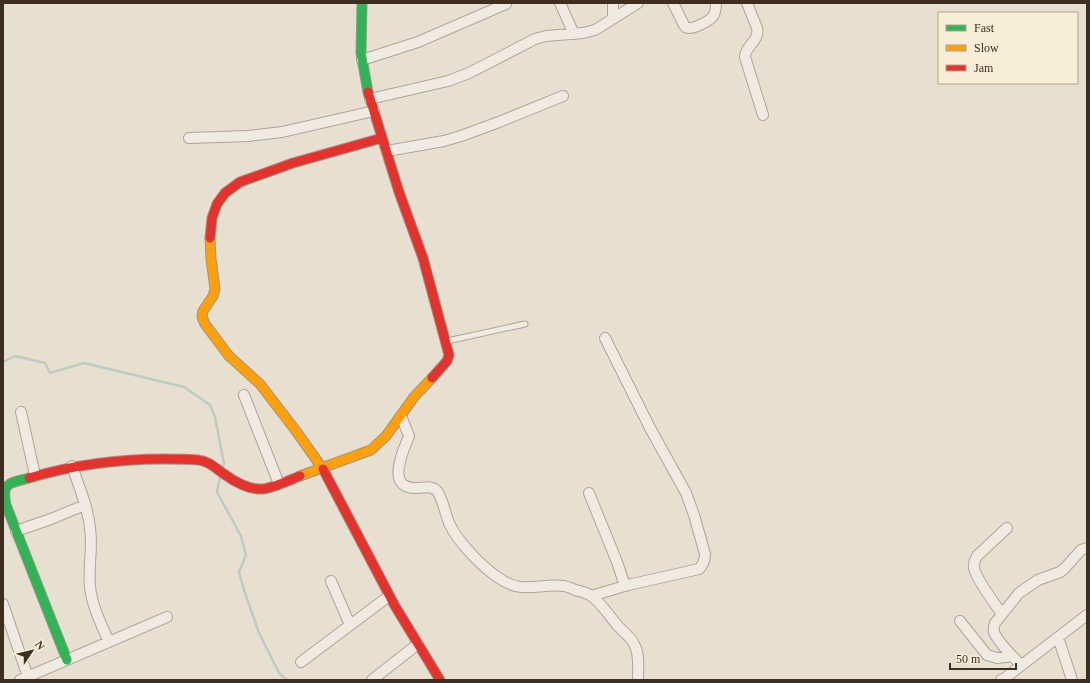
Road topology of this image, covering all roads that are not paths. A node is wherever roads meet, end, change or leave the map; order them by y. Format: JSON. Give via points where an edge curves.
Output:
{"nodes":[{"id":1,"x":362,"y":3,"type":"edge"},
{"id":2,"x":560,"y":3,"type":"edge"},
{"id":3,"x":613,"y":3,"type":"edge"},
{"id":4,"x":638,"y":3,"type":"edge"},
{"id":5,"x":673,"y":3,"type":"edge"},
{"id":6,"x":716,"y":3,"type":"edge"},
{"id":7,"x":747,"y":3,"type":"edge"},
{"id":8,"x":506,"y":4,"type":"edge"},
{"id":9,"x":613,"y":19,"type":"junction"},
{"id":10,"x":574,"y":34,"type":"junction"},
{"id":11,"x":362,"y":60,"type":"junction"},
{"id":12,"x":563,"y":96,"type":"dead end"},
{"id":13,"x":370,"y":99,"type":"junction"},
{"id":14,"x":374,"y":111,"type":"junction"},
{"id":15,"x":763,"y":115,"type":"dead end"},
{"id":16,"x":189,"y":138,"type":"dead end"},
{"id":17,"x":382,"y":138,"type":"junction"},
{"id":18,"x":386,"y":151,"type":"junction"},
{"id":19,"x":526,"y":324,"type":"dead end"},
{"id":20,"x":605,"y":338,"type":"dead end"},
{"id":21,"x":446,"y":341,"type":"junction"},
{"id":22,"x":244,"y":395,"type":"dead end"},
{"id":23,"x":21,"y":412,"type":"dead end"},
{"id":24,"x":400,"y":416,"type":"junction"},
{"id":25,"x":72,"y":466,"type":"junction"},
{"id":26,"x":322,"y":468,"type":"junction"},
{"id":27,"x":36,"y":475,"type":"junction"},
{"id":28,"x":279,"y":484,"type":"junction"},
{"id":29,"x":4,"y":488,"type":"edge"},
{"id":30,"x":589,"y":493,"type":"dead end"},
{"id":31,"x":85,"y":505,"type":"junction"},
{"id":32,"x":3,"y":528,"type":"edge"},
{"id":33,"x":14,"y":528,"type":"junction"},
{"id":34,"x":1007,"y":528,"type":"dead end"},
{"id":35,"x":1087,"y":548,"type":"edge"},
{"id":36,"x":331,"y":581,"type":"dead end"},
{"id":37,"x":625,"y":586,"type":"junction"},
{"id":38,"x":389,"y":596,"type":"junction"},
{"id":39,"x":591,"y":596,"type":"junction"},
{"id":40,"x":3,"y":604,"type":"edge"},
{"id":41,"x":1002,"y":614,"type":"junction"},
{"id":42,"x":1087,"y":614,"type":"edge"},
{"id":43,"x":166,"y":617,"type":"dead end"},
{"id":44,"x":960,"y":621,"type":"dead end"},
{"id":45,"x":350,"y":625,"type":"junction"},
{"id":46,"x":1058,"y":637,"type":"junction"},
{"id":47,"x":109,"y":642,"type":"junction"},
{"id":48,"x":418,"y":644,"type":"junction"},
{"id":49,"x":1012,"y":656,"type":"junction"},
{"id":50,"x":67,"y":660,"type":"junction"},
{"id":51,"x":301,"y":662,"type":"dead end"},
{"id":52,"x":1021,"y":665,"type":"junction"},
{"id":53,"x":24,"y":678,"type":"edge"},
{"id":54,"x":372,"y":680,"type":"edge"},
{"id":55,"x":440,"y":680,"type":"edge"},
{"id":56,"x":638,"y":680,"type":"edge"},
{"id":57,"x":1001,"y":680,"type":"edge"},
{"id":58,"x":1072,"y":680,"type":"edge"}],
"edges":[{"from":1,"to":11,"type":"street"},
{"from":2,"to":10,"type":"street"},
{"from":3,"to":9,"type":"street"},
{"from":4,"to":9,"type":"street"},
{"from":5,"to":6,"type":"street","via":[[686,28],[705,23],[712,18]]},
{"from":7,"to":15,"type":"street","via":[[758,32],[756,39],[746,50],[745,57]]},
{"from":8,"to":11,"type":"street","via":[[418,42]]},
{"from":9,"to":10,"type":"street","via":[[596,30]]},
{"from":10,"to":13,"type":"street","via":[[535,39],[448,81]]},
{"from":11,"to":13,"type":"street"},
{"from":12,"to":18,"type":"street","via":[[461,136]]},
{"from":13,"to":14,"type":"street"},
{"from":14,"to":16,"type":"street","via":[[275,133]]},
{"from":14,"to":17,"type":"street"},
{"from":17,"to":18,"type":"street"},
{"from":17,"to":26,"type":"street","via":[[310,157],[240,183],[221,198],[215,206],[212,219],[210,239],[215,289],[203,311],[205,324],[229,356],[260,384]]},
{"from":18,"to":21,"type":"street","via":[[423,258]]},
{"from":19,"to":21,"type":"lane"},
{"from":20,"to":37,"type":"street","via":[[686,493],[705,554],[703,565],[699,569]]},
{"from":21,"to":24,"type":"street","via":[[449,355],[447,361]]},
{"from":22,"to":28,"type":"street"},
{"from":23,"to":27,"type":"street"},
{"from":24,"to":26,"type":"street","via":[[386,436],[371,450]]},
{"from":24,"to":39,"type":"street","via":[[409,436],[398,467],[401,482],[407,487],[427,487],[437,491],[455,534],[487,569],[514,586],[564,586]]},
{"from":25,"to":27,"type":"street"},
{"from":25,"to":28,"type":"street","via":[[132,459],[198,460],[208,462],[242,486],[263,489]]},
{"from":25,"to":31,"type":"street"},
{"from":26,"to":28,"type":"street"},
{"from":26,"to":38,"type":"street"},
{"from":27,"to":29,"type":"street"},
{"from":29,"to":33,"type":"street","via":[[6,505]]},
{"from":30,"to":37,"type":"street"},
{"from":31,"to":33,"type":"street","via":[[51,520]]},
{"from":31,"to":47,"type":"street","via":[[91,530],[90,586],[96,611]]},
{"from":32,"to":33,"type":"street"},
{"from":33,"to":50,"type":"street"},
{"from":34,"to":41,"type":"street","via":[[977,556],[973,567]]},
{"from":35,"to":41,"type":"street","via":[[1081,550],[1060,572],[1023,589]]},
{"from":36,"to":45,"type":"street"},
{"from":37,"to":39,"type":"street"},
{"from":38,"to":45,"type":"street"},
{"from":38,"to":48,"type":"street"},
{"from":39,"to":56,"type":"street","via":[[634,644]]},
{"from":40,"to":53,"type":"street"},
{"from":41,"to":49,"type":"street","via":[[993,627],[994,632]]},
{"from":42,"to":46,"type":"street"},
{"from":43,"to":47,"type":"street"},
{"from":44,"to":49,"type":"street","via":[[988,655],[997,658]]},
{"from":45,"to":51,"type":"street"},
{"from":46,"to":52,"type":"street"},
{"from":46,"to":58,"type":"street"},
{"from":47,"to":50,"type":"street"},
{"from":48,"to":54,"type":"street"},
{"from":48,"to":55,"type":"street"},
{"from":49,"to":52,"type":"street"},
{"from":50,"to":53,"type":"street"},
{"from":52,"to":57,"type":"street"}]}
